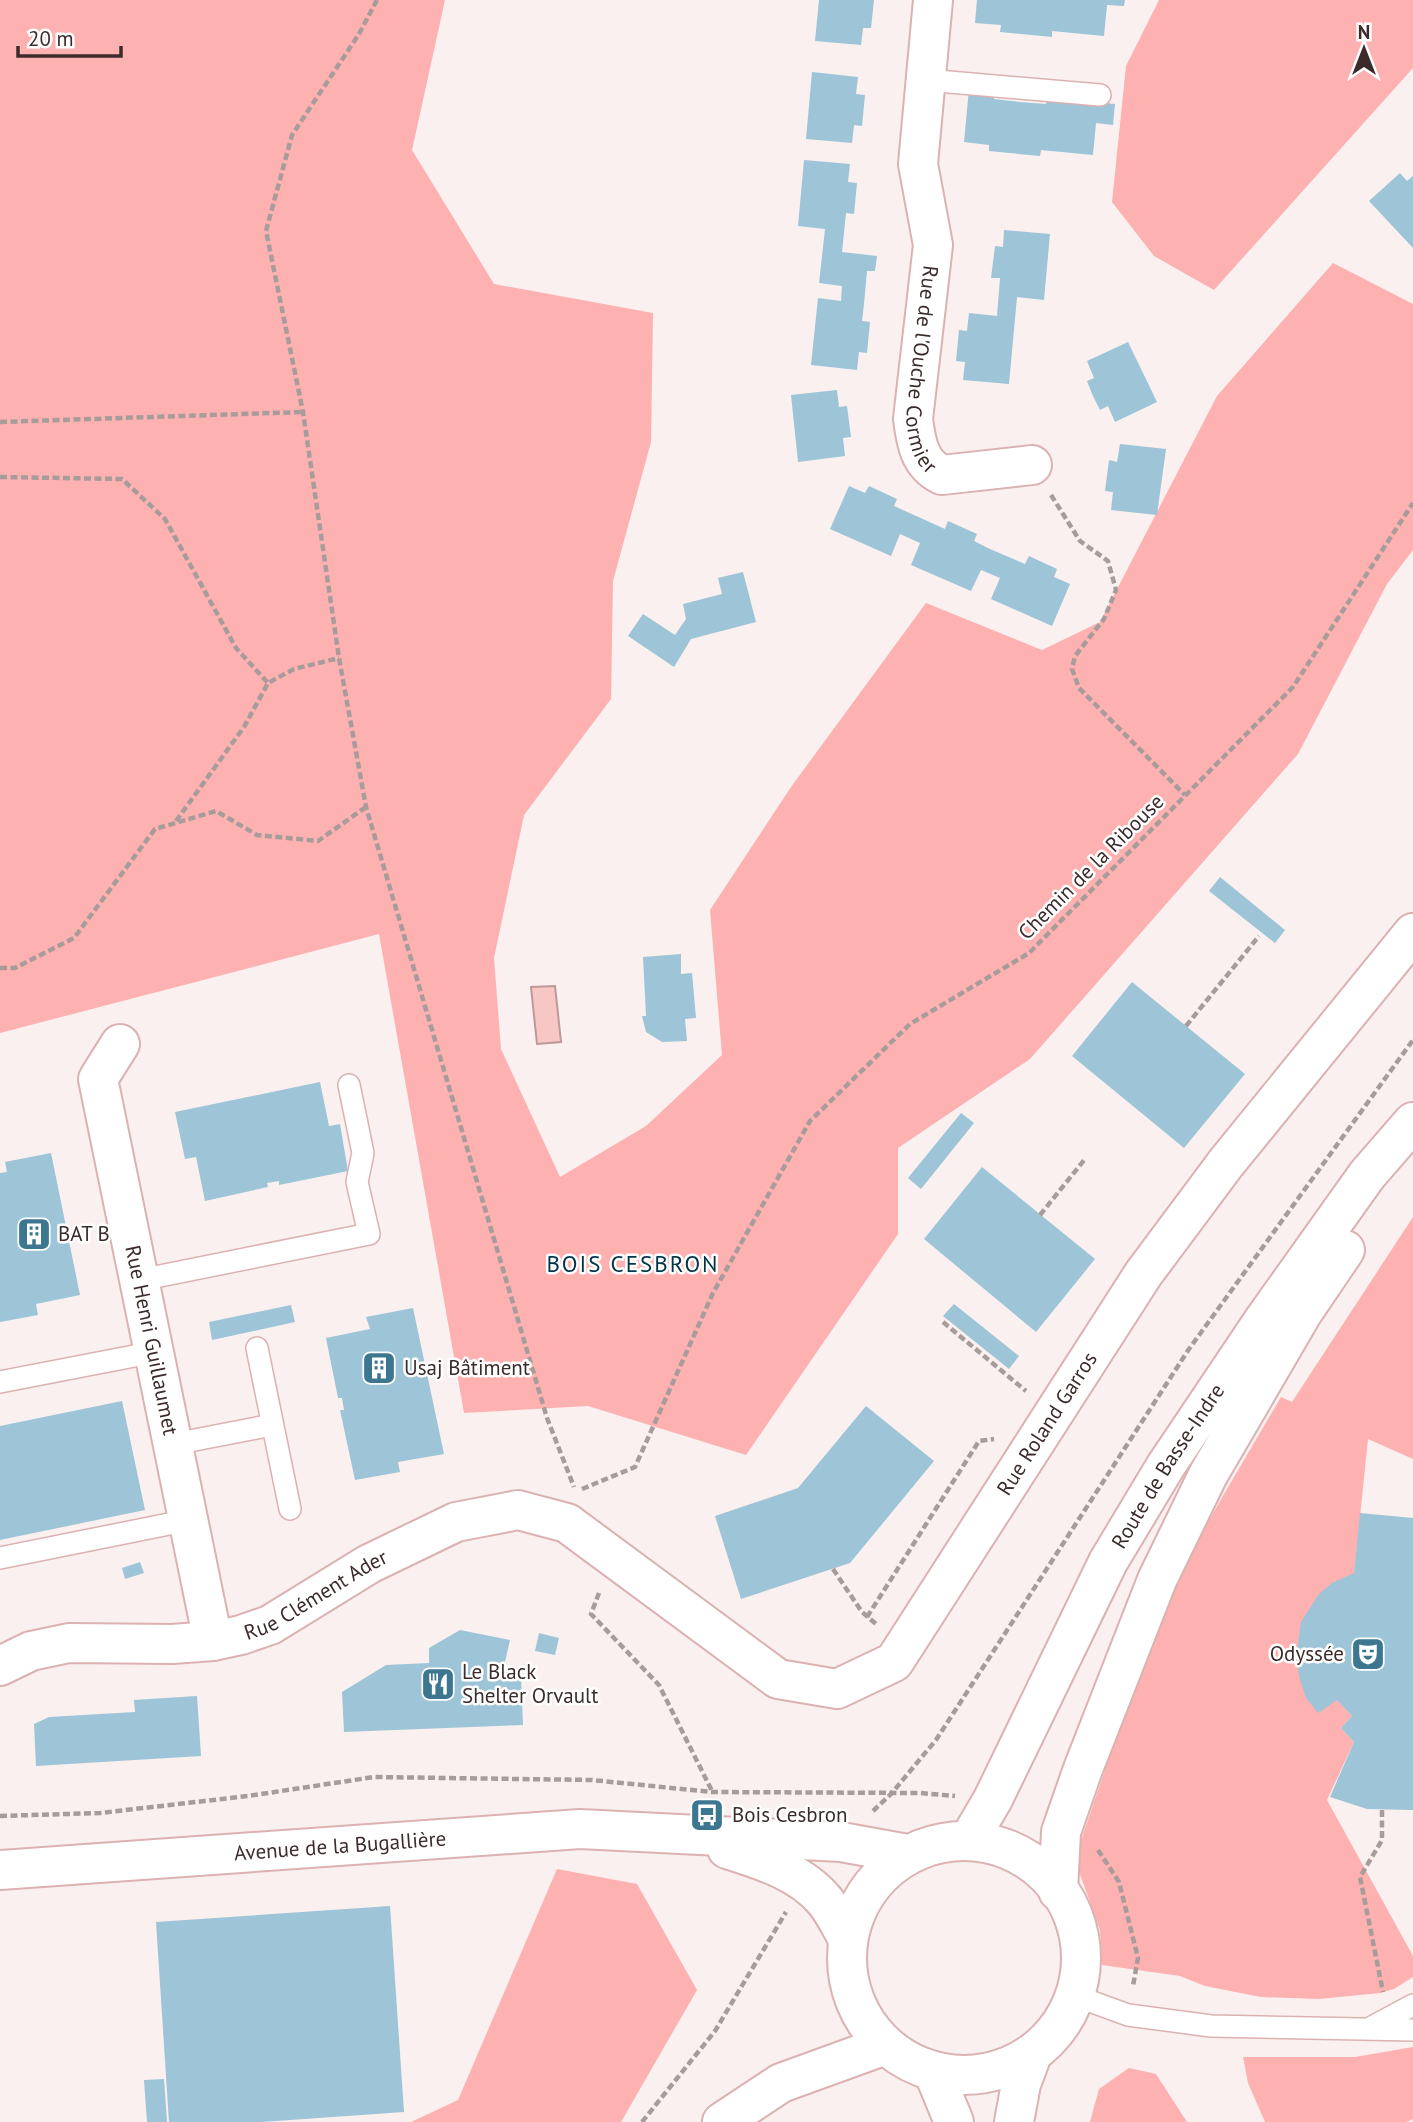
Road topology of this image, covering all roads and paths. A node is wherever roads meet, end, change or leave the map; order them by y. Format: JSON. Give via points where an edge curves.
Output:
{"nodes":[{"id":1,"x":377,"y":0,"type":"edge"},
{"id":2,"x":933,"y":0,"type":"edge"},
{"id":3,"x":926,"y":80,"type":"junction"},
{"id":4,"x":1100,"y":95,"type":"dead end"},
{"id":5,"x":303,"y":412,"type":"junction"},
{"id":6,"x":0,"y":422,"type":"edge"},
{"id":7,"x":1032,"y":465,"type":"joint"},
{"id":8,"x":0,"y":477,"type":"edge"},
{"id":9,"x":1413,"y":503,"type":"edge"},
{"id":10,"x":339,"y":658,"type":"junction"},
{"id":11,"x":268,"y":682,"type":"junction"},
{"id":12,"x":1185,"y":795,"type":"junction"},
{"id":13,"x":366,"y":807,"type":"junction"},
{"id":14,"x":176,"y":822,"type":"junction"},
{"id":15,"x":1413,"y":933,"type":"edge"},
{"id":16,"x":1259,"y":936,"type":"dead end"},
{"id":17,"x":0,"y":968,"type":"edge"},
{"id":18,"x":1186,"y":1026,"type":"dead end"},
{"id":19,"x":1413,"y":1040,"type":"edge"},
{"id":20,"x":120,"y":1044,"type":"dead end"},
{"id":21,"x":349,"y":1085,"type":"dead end"},
{"id":22,"x":1413,"y":1122,"type":"edge"},
{"id":23,"x":1413,"y":1141,"type":"edge"},
{"id":24,"x":1085,"y":1159,"type":"dead end"},
{"id":25,"x":1040,"y":1215,"type":"dead end"},
{"id":26,"x":140,"y":1280,"type":"junction"},
{"id":27,"x":943,"y":1322,"type":"dead end"},
{"id":28,"x":257,"y":1348,"type":"dead end"},
{"id":29,"x":155,"y":1352,"type":"junction"},
{"id":30,"x":0,"y":1382,"type":"edge"},
{"id":31,"x":1031,"y":1395,"type":"dead end"},
{"id":32,"x":272,"y":1425,"type":"junction"},
{"id":33,"x":998,"y":1438,"type":"dead end"},
{"id":34,"x":174,"y":1444,"type":"junction"},
{"id":35,"x":290,"y":1509,"type":"dead end"},
{"id":36,"x":189,"y":1520,"type":"junction"},
{"id":37,"x":613,"y":1557,"type":"junction"},
{"id":38,"x":0,"y":1558,"type":"edge"},
{"id":39,"x":834,"y":1569,"type":"dead end"},
{"id":40,"x":867,"y":1617,"type":"junction"},
{"id":41,"x":213,"y":1641,"type":"junction"},
{"id":42,"x":904,"y":1647,"type":"junction"},
{"id":43,"x":0,"y":1666,"type":"edge"},
{"id":44,"x":712,"y":1792,"type":"junction"},
{"id":45,"x":1382,"y":1811,"type":"dead end"},
{"id":46,"x":0,"y":1816,"type":"edge"},
{"id":47,"x":682,"y":1835,"type":"junction"},
{"id":48,"x":969,"y":1840,"type":"junction"},
{"id":49,"x":902,"y":1853,"type":"junction"},
{"id":50,"x":0,"y":1870,"type":"edge"},
{"id":51,"x":807,"y":1883,"type":"junction"},
{"id":52,"x":1058,"y":1891,"type":"junction"},
{"id":53,"x":848,"y":1940,"type":"junction"},
{"id":54,"x":1133,"y":1984,"type":"dead end"},
{"id":55,"x":1146,"y":1987,"type":"dead end"},
{"id":56,"x":1384,"y":1995,"type":"dead end"},
{"id":57,"x":1076,"y":1996,"type":"junction"},
{"id":58,"x":1413,"y":2005,"type":"edge"},
{"id":59,"x":1372,"y":2027,"type":"junction"},
{"id":60,"x":1413,"y":2030,"type":"edge"},
{"id":61,"x":884,"y":2046,"type":"junction"},
{"id":62,"x":1030,"y":2060,"type":"junction"},
{"id":63,"x":933,"y":2071,"type":"junction"},
{"id":64,"x":642,"y":2122,"type":"edge"},
{"id":65,"x":722,"y":2122,"type":"edge"},
{"id":66,"x":954,"y":2122,"type":"edge"},
{"id":67,"x":1014,"y":2122,"type":"edge"}],
"edges":[{"from":1,"to":5,"type":"path","via":[[292,135],[266,231]]},
{"from":2,"to":3,"type":"main road","name":"Rue de l'Ouche Cormier"},
{"from":3,"to":4,"type":"lane"},
{"from":3,"to":7,"type":"main road","name":"Rue de l'Ouche Cormier","via":[[918,164],[933,245],[913,419],[916,447],[942,475]]},
{"from":5,"to":6,"type":"path"},
{"from":5,"to":10,"type":"path"},
{"from":7,"to":12,"type":"path","via":[[1080,541],[1108,561],[1116,590],[1104,620],[1075,656],[1072,669],[1079,688]]},
{"from":8,"to":11,"type":"path","via":[[122,479],[165,519],[236,648]]},
{"from":9,"to":12,"type":"path","name":"Chemin de la Ribouse","via":[[1293,687]]},
{"from":10,"to":11,"type":"path","via":[[294,669]]},
{"from":10,"to":13,"type":"path"},
{"from":11,"to":14,"type":"path","via":[[244,727]]},
{"from":12,"to":13,"type":"path","name":"Chemin de la Ribouse","via":[[1029,953],[910,1024],[810,1121],[713,1293],[635,1467],[576,1491],[547,1418]]},
{"from":13,"to":14,"type":"path","via":[[318,841],[257,835],[216,811]]},
{"from":14,"to":17,"type":"path","via":[[155,830],[74,938],[15,968]]},
{"from":15,"to":42,"type":"main road","name":"Rue Roland Garros","via":[[1226,1163],[1144,1273]]},
{"from":16,"to":18,"type":"path"},
{"from":19,"to":44,"type":"path","via":[[1189,1349],[936,1740],[891,1794]]},
{"from":20,"to":26,"type":"main road","name":"Rue Henri Guillaumet","via":[[98,1079]]},
{"from":21,"to":26,"type":"lane","via":[[363,1153],[357,1182],[369,1234]]},
{"from":22,"to":48,"type":"main road","name":"Route de Basse-Indre","via":[[1367,1175],[1165,1467],[1108,1562],[993,1800]]},
{"from":23,"to":52,"type":"main road","name":"Route de Basse-Indre","via":[[1296,1324],[1208,1475],[1157,1580],[1062,1832]]},
{"from":24,"to":25,"type":"path"},
{"from":26,"to":29,"type":"main road","name":"Rue Henri Guillaumet"},
{"from":27,"to":31,"type":"path"},
{"from":28,"to":32,"type":"lane"},
{"from":29,"to":30,"type":"lane"},
{"from":29,"to":34,"type":"main road","name":"Rue Henri Guillaumet"},
{"from":32,"to":34,"type":"lane"},
{"from":32,"to":35,"type":"lane"},
{"from":33,"to":40,"type":"path","via":[[979,1441]]},
{"from":34,"to":36,"type":"main road","name":"Rue Henri Guillaumet"},
{"from":36,"to":38,"type":"lane"},
{"from":36,"to":41,"type":"main road","name":"Rue Henri Guillaumet"},
{"from":37,"to":41,"type":"main road","name":"Rue Clément Ader","via":[[567,1523],[519,1510],[456,1522],[369,1564],[270,1625]]},
{"from":37,"to":42,"type":"main road","name":"Rue Roland Garros","via":[[778,1679],[837,1689],[894,1662]]},
{"from":37,"to":44,"type":"path","via":[[591,1614],[659,1685]]},
{"from":39,"to":40,"type":"path"},
{"from":40,"to":42,"type":"path"},
{"from":41,"to":43,"type":"main road","name":"Rue Clément Ader","via":[[69,1643],[31,1651]]},
{"from":44,"to":46,"type":"path","via":[[593,1780],[374,1777],[100,1813]]},
{"from":45,"to":56,"type":"path","via":[[1382,1840],[1360,1877]]},
{"from":47,"to":49,"type":"main road","name":"Avenue de la Bugallière","via":[[841,1842]]},
{"from":47,"to":50,"type":"main road","name":"Avenue de la Bugallière","via":[[579,1829]]},
{"from":47,"to":51,"type":"main road","name":"Avenue de la Bugallière","via":[[767,1862]]},
{"from":48,"to":49,"type":"main road","via":[[936,1842]]},
{"from":48,"to":52,"type":"main road","via":[[1015,1853],[1034,1865]]},
{"from":49,"to":53,"type":"main road","via":[[862,1899]]},
{"from":51,"to":53,"type":"main road","name":"Avenue de la Bugallière","via":[[826,1902]]},
{"from":51,"to":64,"type":"path","via":[[715,2031]]},
{"from":52,"to":57,"type":"main road","via":[[1079,1937]]},
{"from":53,"to":61,"type":"main road","via":[[846,1976],[856,2009]]},
{"from":54,"to":55,"type":"path"},
{"from":57,"to":59,"type":"lane","via":[[1128,2015],[1211,2026]]},
{"from":57,"to":62,"type":"main road","via":[[1050,2042]]},
{"from":58,"to":59,"type":"lane"},
{"from":59,"to":60,"type":"lane"},
{"from":61,"to":63,"type":"main road"},
{"from":61,"to":65,"type":"main road","via":[[781,2083]]},
{"from":62,"to":63,"type":"main road","via":[[969,2074]]},
{"from":62,"to":67,"type":"main road"},
{"from":63,"to":66,"type":"main road"}]}
